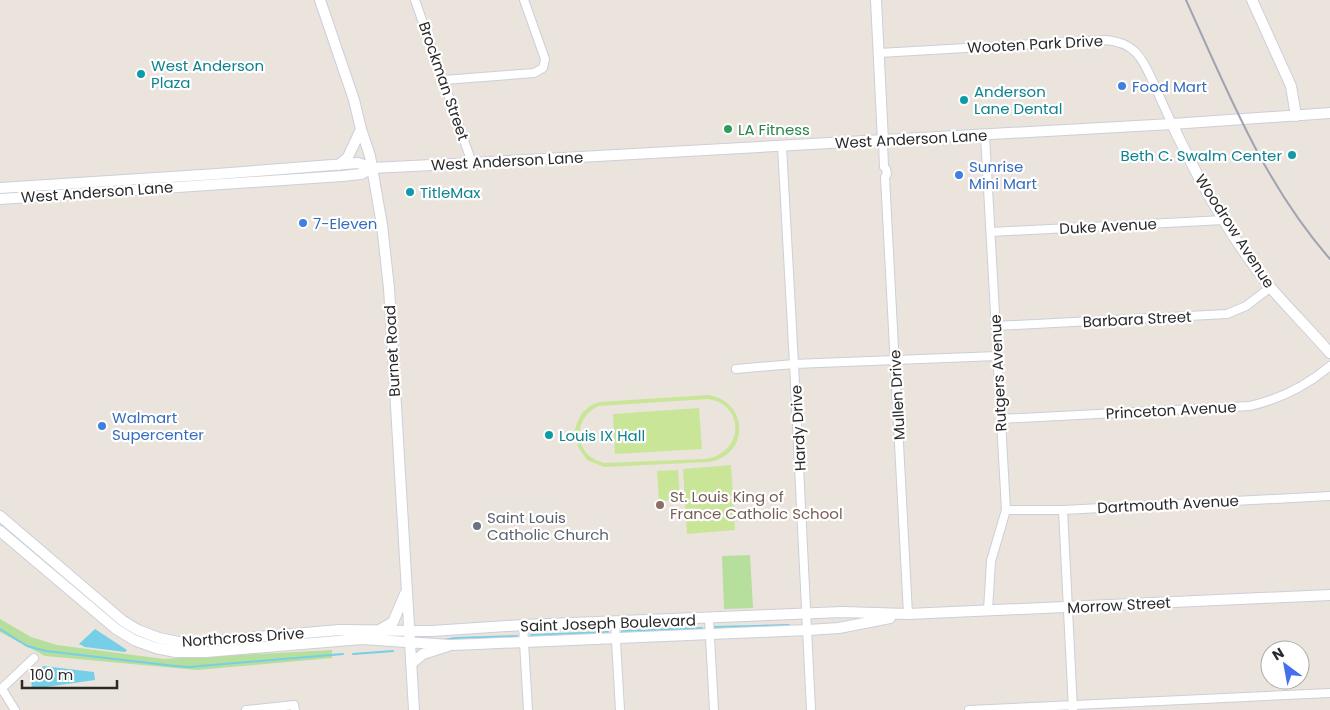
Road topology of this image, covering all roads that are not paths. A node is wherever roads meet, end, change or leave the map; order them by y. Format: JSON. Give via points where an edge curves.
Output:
{"nodes":[{"id":1,"x":320,"y":0,"type":"edge"},
{"id":2,"x":415,"y":0,"type":"edge"},
{"id":3,"x":524,"y":0,"type":"edge"},
{"id":4,"x":876,"y":0,"type":"edge"},
{"id":5,"x":1252,"y":0,"type":"edge"},
{"id":6,"x":879,"y":53,"type":"junction"},
{"id":7,"x":444,"y":80,"type":"junction"},
{"id":8,"x":1330,"y":114,"type":"edge"},
{"id":9,"x":1296,"y":116,"type":"junction"},
{"id":10,"x":1172,"y":124,"type":"junction"},
{"id":11,"x":361,"y":128,"type":"junction"},
{"id":12,"x":985,"y":135,"type":"junction"},
{"id":13,"x":883,"y":140,"type":"junction"},
{"id":14,"x":782,"y":146,"type":"junction"},
{"id":15,"x":472,"y":163,"type":"junction"},
{"id":16,"x":339,"y":165,"type":"junction"},
{"id":17,"x":372,"y":168,"type":"junction"},
{"id":18,"x":209,"y":180,"type":"junction"},
{"id":19,"x":5,"y":188,"type":"edge"},
{"id":20,"x":53,"y":190,"type":"junction"},
{"id":21,"x":0,"y":195,"type":"edge"},
{"id":22,"x":0,"y":199,"type":"edge"},
{"id":23,"x":1224,"y":220,"type":"junction"},
{"id":24,"x":991,"y":232,"type":"junction"},
{"id":25,"x":1271,"y":287,"type":"junction"},
{"id":26,"x":996,"y":326,"type":"junction"},
{"id":27,"x":1330,"y":353,"type":"edge"},
{"id":28,"x":997,"y":356,"type":"junction"},
{"id":29,"x":896,"y":361,"type":"junction"},
{"id":30,"x":794,"y":364,"type":"junction"},
{"id":31,"x":1330,"y":366,"type":"edge"},
{"id":32,"x":736,"y":369,"type":"dead end"},
{"id":33,"x":1001,"y":419,"type":"junction"},
{"id":34,"x":1330,"y":496,"type":"edge"},
{"id":35,"x":1006,"y":510,"type":"junction"},
{"id":36,"x":1063,"y":510,"type":"junction"},
{"id":37,"x":0,"y":516,"type":"edge"},
{"id":38,"x":0,"y":531,"type":"edge"},
{"id":39,"x":73,"y":579,"type":"junction"},
{"id":40,"x":66,"y":588,"type":"junction"},
{"id":41,"x":407,"y":589,"type":"junction"},
{"id":42,"x":1330,"y":595,"type":"edge"},
{"id":43,"x":1068,"y":607,"type":"junction"},
{"id":44,"x":988,"y":610,"type":"junction"},
{"id":45,"x":807,"y":614,"type":"junction"},
{"id":46,"x":908,"y":614,"type":"junction"},
{"id":47,"x":709,"y":619,"type":"junction"},
{"id":48,"x":615,"y":623,"type":"junction"},
{"id":49,"x":523,"y":626,"type":"junction"},
{"id":50,"x":377,"y":630,"type":"junction"},
{"id":51,"x":409,"y":630,"type":"junction"},
{"id":52,"x":808,"y":630,"type":"junction"},
{"id":53,"x":710,"y":635,"type":"junction"},
{"id":54,"x":616,"y":639,"type":"junction"},
{"id":55,"x":278,"y":640,"type":"junction"},
{"id":56,"x":198,"y":642,"type":"junction"},
{"id":57,"x":410,"y":642,"type":"junction"},
{"id":58,"x":524,"y":642,"type":"junction"},
{"id":59,"x":450,"y":645,"type":"junction"},
{"id":60,"x":206,"y":652,"type":"junction"},
{"id":61,"x":34,"y":658,"type":"dead end"},
{"id":62,"x":411,"y":664,"type":"junction"},
{"id":63,"x":1,"y":689,"type":"edge"},
{"id":64,"x":1330,"y":693,"type":"edge"},
{"id":65,"x":1073,"y":707,"type":"edge"},
{"id":66,"x":294,"y":708,"type":"edge"},
{"id":67,"x":15,"y":710,"type":"edge"},
{"id":68,"x":246,"y":710,"type":"edge"},
{"id":69,"x":414,"y":710,"type":"edge"},
{"id":70,"x":528,"y":710,"type":"edge"},
{"id":71,"x":620,"y":710,"type":"edge"},
{"id":72,"x":714,"y":710,"type":"edge"},
{"id":73,"x":811,"y":710,"type":"edge"},
{"id":74,"x":969,"y":710,"type":"edge"}],
"edges":[{"from":1,"to":11,"type":"street","name":"Burnet Road"},
{"from":2,"to":7,"type":"street","name":"Brockman Street"},
{"from":3,"to":7,"type":"street","via":[[545,59],[543,68],[534,73]]},
{"from":4,"to":6,"type":"street","name":"Mullen Drive"},
{"from":5,"to":9,"type":"street","via":[[1291,86]]},
{"from":6,"to":10,"type":"street","name":"Wooten Park Drive","via":[[1105,40],[1121,42],[1143,61]]},
{"from":6,"to":13,"type":"street","name":"Mullen Drive"},
{"from":7,"to":15,"type":"street","name":"Brockman Street"},
{"from":8,"to":9,"type":"street","name":"West Anderson Lane"},
{"from":9,"to":10,"type":"street","name":"West Anderson Lane"},
{"from":10,"to":12,"type":"street","name":"West Anderson Lane"},
{"from":10,"to":23,"type":"street","name":"Woodrow Avenue"},
{"from":11,"to":16,"type":"street","via":[[348,157]]},
{"from":11,"to":17,"type":"street","name":"Burnet Road"},
{"from":12,"to":13,"type":"street","name":"West Anderson Lane"},
{"from":12,"to":24,"type":"street","name":"Rutgers Avenue"},
{"from":13,"to":14,"type":"street","name":"West Anderson Lane"},
{"from":13,"to":29,"type":"street","name":"Mullen Drive"},
{"from":14,"to":15,"type":"street","name":"West Anderson Lane"},
{"from":14,"to":30,"type":"street","name":"Hardy Drive"},
{"from":15,"to":17,"type":"street","name":"West Anderson Lane"},
{"from":16,"to":17,"type":"street","name":"West Anderson Lane","via":[[358,163]]},
{"from":16,"to":18,"type":"street","name":"West Anderson Lane"},
{"from":17,"to":18,"type":"street","name":"West Anderson Lane","via":[[351,175]]},
{"from":17,"to":41,"type":"street","name":"Burnet Road","via":[[389,288]]},
{"from":18,"to":20,"type":"street","name":"West Anderson Lane"},
{"from":19,"to":20,"type":"street","name":"West Anderson Lane"},
{"from":19,"to":21,"type":"street","via":[[5,194]]},
{"from":20,"to":22,"type":"street","name":"West Anderson Lane"},
{"from":23,"to":24,"type":"street","name":"Duke Avenue"},
{"from":23,"to":25,"type":"street","name":"Woodrow Avenue"},
{"from":24,"to":26,"type":"street","name":"Rutgers Avenue"},
{"from":25,"to":26,"type":"street","name":"Barbara Street","via":[[1246,306],[1227,314]]},
{"from":25,"to":27,"type":"street","name":"Woodrow Avenue"},
{"from":26,"to":28,"type":"street","name":"Rutgers Avenue"},
{"from":28,"to":29,"type":"street"},
{"from":28,"to":33,"type":"street","name":"Rutgers Avenue"},
{"from":29,"to":30,"type":"street"},
{"from":29,"to":46,"type":"street","name":"Mullen Drive"},
{"from":30,"to":32,"type":"street"},
{"from":30,"to":45,"type":"street","name":"Hardy Drive"},
{"from":31,"to":33,"type":"street","name":"Princeton Avenue","via":[[1294,391],[1250,406]]},
{"from":33,"to":35,"type":"street","name":"Rutgers Avenue"},
{"from":34,"to":36,"type":"street","name":"Dartmouth Avenue"},
{"from":35,"to":36,"type":"street","name":"Dartmouth Avenue"},
{"from":35,"to":44,"type":"street","name":"Rutgers Avenue","via":[[991,561]]},
{"from":36,"to":43,"type":"street"},
{"from":37,"to":39,"type":"street","name":"Northcross Drive"},
{"from":38,"to":40,"type":"street","name":"Northcross Drive"},
{"from":39,"to":40,"type":"street"},
{"from":39,"to":56,"type":"street","name":"Northcross Drive","via":[[138,630],[178,642]]},
{"from":40,"to":60,"type":"street","name":"Northcross Drive","via":[[134,640],[166,650]]},
{"from":41,"to":50,"type":"street","via":[[393,622]]},
{"from":41,"to":51,"type":"street","name":"Burnet Road"},
{"from":42,"to":43,"type":"street","name":"Morrow Street"},
{"from":43,"to":44,"type":"street","name":"Morrow Street"},
{"from":43,"to":65,"type":"street"},
{"from":44,"to":46,"type":"street","name":"Morrow Street"},
{"from":45,"to":46,"type":"street","name":"Morrow Street"},
{"from":45,"to":47,"type":"street","name":"Saint Joseph Boulevard"},
{"from":45,"to":52,"type":"street","name":"Hardy Drive"},
{"from":46,"to":52,"type":"street","name":"Morrow Street","via":[[839,628]]},
{"from":47,"to":48,"type":"street","name":"Saint Joseph Boulevard"},
{"from":47,"to":53,"type":"street"},
{"from":48,"to":49,"type":"street","name":"Saint Joseph Boulevard"},
{"from":48,"to":54,"type":"street"},
{"from":49,"to":51,"type":"street","name":"Saint Joseph Boulevard"},
{"from":49,"to":58,"type":"street"},
{"from":50,"to":51,"type":"street","name":"Northcross Drive"},
{"from":50,"to":55,"type":"street","name":"Northcross Drive","via":[[340,630]]},
{"from":51,"to":57,"type":"street","name":"Burnet Road"},
{"from":52,"to":53,"type":"street","name":"Saint Joseph Boulevard"},
{"from":52,"to":73,"type":"street","name":"Hardy Drive"},
{"from":53,"to":54,"type":"street","name":"Saint Joseph Boulevard"},
{"from":53,"to":72,"type":"street"},
{"from":54,"to":58,"type":"street","name":"Saint Joseph Boulevard"},
{"from":54,"to":71,"type":"street"},
{"from":55,"to":56,"type":"street","name":"Northcross Drive"},
{"from":55,"to":57,"type":"street","name":"Northcross Drive"},
{"from":55,"to":60,"type":"street","name":"Northcross Drive"},
{"from":56,"to":60,"type":"street"},
{"from":57,"to":59,"type":"street","name":"Saint Joseph Boulevard"},
{"from":57,"to":62,"type":"street","name":"Burnet Road"},
{"from":58,"to":59,"type":"street","name":"Saint Joseph Boulevard"},
{"from":58,"to":70,"type":"street"},
{"from":59,"to":62,"type":"street","via":[[423,654]]},
{"from":61,"to":63,"type":"street"},
{"from":62,"to":69,"type":"street","name":"Burnet Road"},
{"from":63,"to":67,"type":"street"},
{"from":64,"to":65,"type":"street"},
{"from":65,"to":74,"type":"street"},
{"from":66,"to":68,"type":"street"}]}
